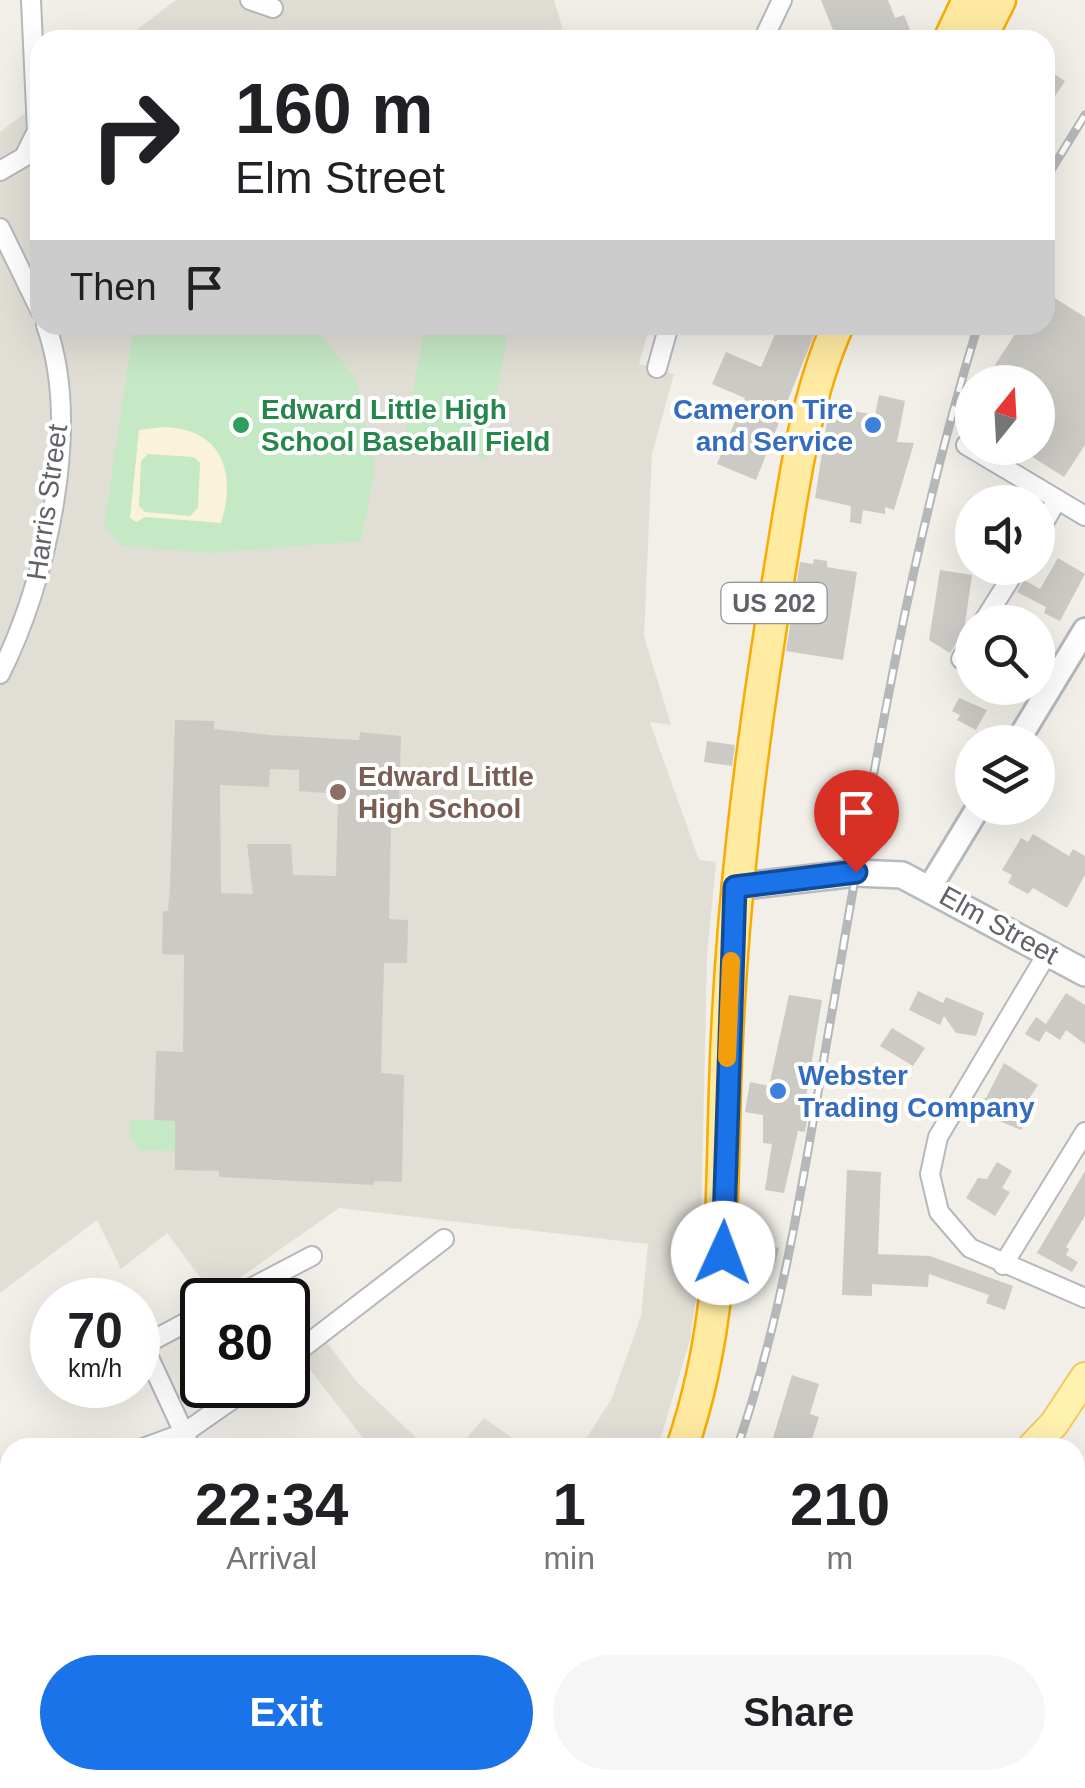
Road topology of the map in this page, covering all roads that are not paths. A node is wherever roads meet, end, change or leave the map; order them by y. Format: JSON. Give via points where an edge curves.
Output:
{"nodes":[{"id":1,"x":31,"y":0,"type":"edge"},
{"id":2,"x":250,"y":0,"type":"edge"},
{"id":3,"x":782,"y":0,"type":"edge"},
{"id":4,"x":968,"y":0,"type":"edge"},
{"id":5,"x":1000,"y":0,"type":"edge"},
{"id":6,"x":273,"y":8,"type":"dead end"},
{"id":7,"x":32,"y":30,"type":"edge"},
{"id":8,"x":767,"y":30,"type":"edge"},
{"id":9,"x":954,"y":30,"type":"edge"},
{"id":10,"x":985,"y":30,"type":"edge"},
{"id":11,"x":30,"y":145,"type":"edge"},
{"id":12,"x":0,"y":171,"type":"edge"},
{"id":13,"x":0,"y":228,"type":"edge"},
{"id":14,"x":30,"y":290,"type":"edge"},
{"id":15,"x":48,"y":335,"type":"edge"},
{"id":16,"x":666,"y":335,"type":"edge"},
{"id":17,"x":835,"y":335,"type":"edge"},
{"id":18,"x":658,"y":368,"type":"dead end"},
{"id":19,"x":1000,"y":465,"type":"edge"},
{"id":20,"x":1058,"y":500,"type":"junction"},
{"id":21,"x":1055,"y":505,"type":"edge"},
{"id":22,"x":1085,"y":516,"type":"edge"},
{"id":23,"x":1085,"y":630,"type":"edge"},
{"id":24,"x":0,"y":674,"type":"edge"},
{"id":25,"x":1027,"y":725,"type":"edge"},
{"id":26,"x":968,"y":825,"type":"edge"},
{"id":27,"x":735,"y":887,"type":"junction"},
{"id":28,"x":930,"y":887,"type":"junction"},
{"id":29,"x":1048,"y":952,"type":"junction"},
{"id":30,"x":1081,"y":962,"type":"edge"},
{"id":31,"x":1085,"y":1132,"type":"edge"},
{"id":32,"x":444,"y":1238,"type":"dead end"},
{"id":33,"x":312,"y":1256,"type":"dead end"},
{"id":34,"x":1003,"y":1264,"type":"junction"},
{"id":35,"x":270,"y":1278,"type":"edge"},
{"id":36,"x":1085,"y":1298,"type":"edge"},
{"id":37,"x":310,"y":1342,"type":"edge"},
{"id":38,"x":1085,"y":1377,"type":"edge"},
{"id":39,"x":160,"y":1381,"type":"edge"},
{"id":40,"x":225,"y":1408,"type":"edge"},
{"id":41,"x":186,"y":1438,"type":"edge"},
{"id":42,"x":189,"y":1438,"type":"edge"},
{"id":43,"x":685,"y":1438,"type":"edge"},
{"id":44,"x":1041,"y":1438,"type":"edge"}],
"edges":[{"from":1,"to":7,"type":"street"},
{"from":2,"to":6,"type":"street"},
{"from":3,"to":8,"type":"street"},
{"from":4,"to":9,"type":"highway"},
{"from":5,"to":10,"type":"highway"},
{"from":11,"to":12,"type":"street","via":[[24,157]]},
{"from":13,"to":14,"type":"street"},
{"from":15,"to":24,"type":"street","name":"Harris Street","via":[[59,386],[59,448],[35,590]]},
{"from":16,"to":18,"type":"street"},
{"from":17,"to":27,"type":"highway","number":"US 202","via":[[801,444]]},
{"from":19,"to":20,"type":"street"},
{"from":20,"to":21,"type":"street"},
{"from":20,"to":22,"type":"street"},
{"from":23,"to":25,"type":"street"},
{"from":26,"to":28,"type":"street"},
{"from":27,"to":28,"type":"main road","name":"Elm Street","via":[[868,872],[902,875]]},
{"from":27,"to":43,"type":"highway","number":"US 202","via":[[719,1290],[708,1361]]},
{"from":28,"to":29,"type":"main road","name":"Elm Street"},
{"from":29,"to":30,"type":"main road","name":"Elm Street"},
{"from":29,"to":34,"type":"street","via":[[938,1137],[930,1174],[946,1225],[970,1248]]},
{"from":31,"to":34,"type":"street"},
{"from":32,"to":37,"type":"street"},
{"from":33,"to":35,"type":"street"},
{"from":34,"to":36,"type":"street"},
{"from":38,"to":44,"type":"main road"},
{"from":39,"to":41,"type":"street"},
{"from":40,"to":42,"type":"street"}]}
